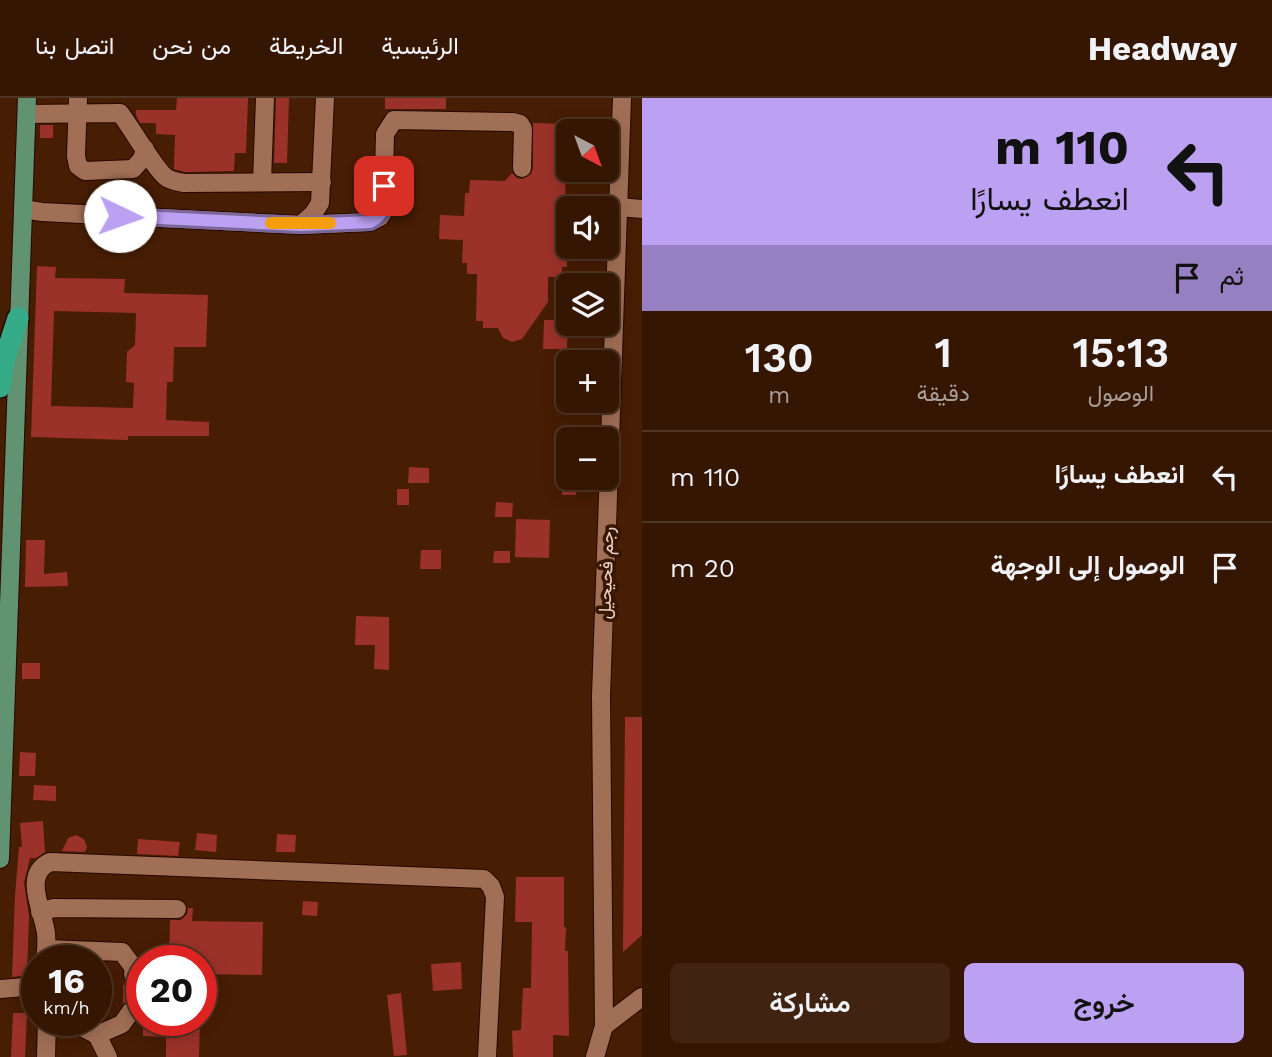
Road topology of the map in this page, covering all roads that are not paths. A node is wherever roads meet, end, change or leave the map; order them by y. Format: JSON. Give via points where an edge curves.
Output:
{"nodes":[{"id":1,"x":265,"y":98,"type":"edge"},
{"id":2,"x":325,"y":98,"type":"edge"},
{"id":3,"x":622,"y":98,"type":"edge"},
{"id":4,"x":27,"y":106,"type":"edge"},
{"id":5,"x":77,"y":106,"type":"edge"},
{"id":6,"x":123,"y":106,"type":"edge"},
{"id":7,"x":145,"y":149,"type":"junction"},
{"id":8,"x":522,"y":167,"type":"dead end"},
{"id":9,"x":322,"y":181,"type":"junction"},
{"id":10,"x":262,"y":182,"type":"junction"},
{"id":11,"x":619,"y":207,"type":"joint"},
{"id":12,"x":23,"y":209,"type":"junction"},
{"id":13,"x":642,"y":209,"type":"edge"},
{"id":14,"x":301,"y":225,"type":"junction"},
{"id":15,"x":617,"y":259,"type":"edge"},
{"id":16,"x":18,"y":318,"type":"junction"},
{"id":17,"x":0,"y":387,"type":"edge"},
{"id":18,"x":0,"y":859,"type":"edge"},
{"id":19,"x":177,"y":909,"type":"dead end"},
{"id":20,"x":40,"y":912,"type":"junction"},
{"id":21,"x":46,"y":945,"type":"edge"},
{"id":22,"x":21,"y":987,"type":"edge"},
{"id":23,"x":0,"y":989,"type":"edge"},
{"id":24,"x":642,"y":997,"type":"edge"},
{"id":25,"x":126,"y":1018,"type":"edge"},
{"id":26,"x":604,"y":1026,"type":"junction"},
{"id":27,"x":112,"y":1028,"type":"edge"},
{"id":28,"x":47,"y":1036,"type":"edge"},
{"id":29,"x":98,"y":1036,"type":"edge"},
{"id":30,"x":597,"y":1053,"type":"edge"},
{"id":31,"x":46,"y":1057,"type":"edge"},
{"id":32,"x":108,"y":1057,"type":"edge"},
{"id":33,"x":487,"y":1057,"type":"edge"}],
"edges":[{"from":1,"to":10,"type":"street"},
{"from":2,"to":9,"type":"street"},
{"from":3,"to":11,"type":"street","name":"رجم فحيحيل"},
{"from":4,"to":5,"type":"street"},
{"from":4,"to":12,"type":"main road"},
{"from":5,"to":6,"type":"street"},
{"from":5,"to":7,"type":"street","via":[[76,156],[85,171],[133,169]]},
{"from":6,"to":7,"type":"street"},
{"from":7,"to":10,"type":"street","via":[[170,180]]},
{"from":8,"to":14,"type":"street","via":[[520,124],[394,120],[385,134],[380,217],[370,222]]},
{"from":9,"to":10,"type":"street"},
{"from":9,"to":14,"type":"street","via":[[320,203]]},
{"from":11,"to":13,"type":"street"},
{"from":12,"to":14,"type":"street"},
{"from":12,"to":16,"type":"main road"},
{"from":15,"to":26,"type":"street","name":"رجم فحيحيل","via":[[601,696]]},
{"from":16,"to":17,"type":"highway"},
{"from":16,"to":18,"type":"main road"},
{"from":19,"to":20,"type":"street","via":[[54,908]]},
{"from":20,"to":21,"type":"street"},
{"from":20,"to":33,"type":"street","via":[[36,876],[50,862],[484,879],[495,897]]},
{"from":22,"to":23,"type":"street"},
{"from":24,"to":26,"type":"street"},
{"from":25,"to":27,"type":"street"},
{"from":26,"to":30,"type":"street","name":"رجم فحيحيل"},
{"from":28,"to":31,"type":"street"},
{"from":29,"to":32,"type":"street"}]}
